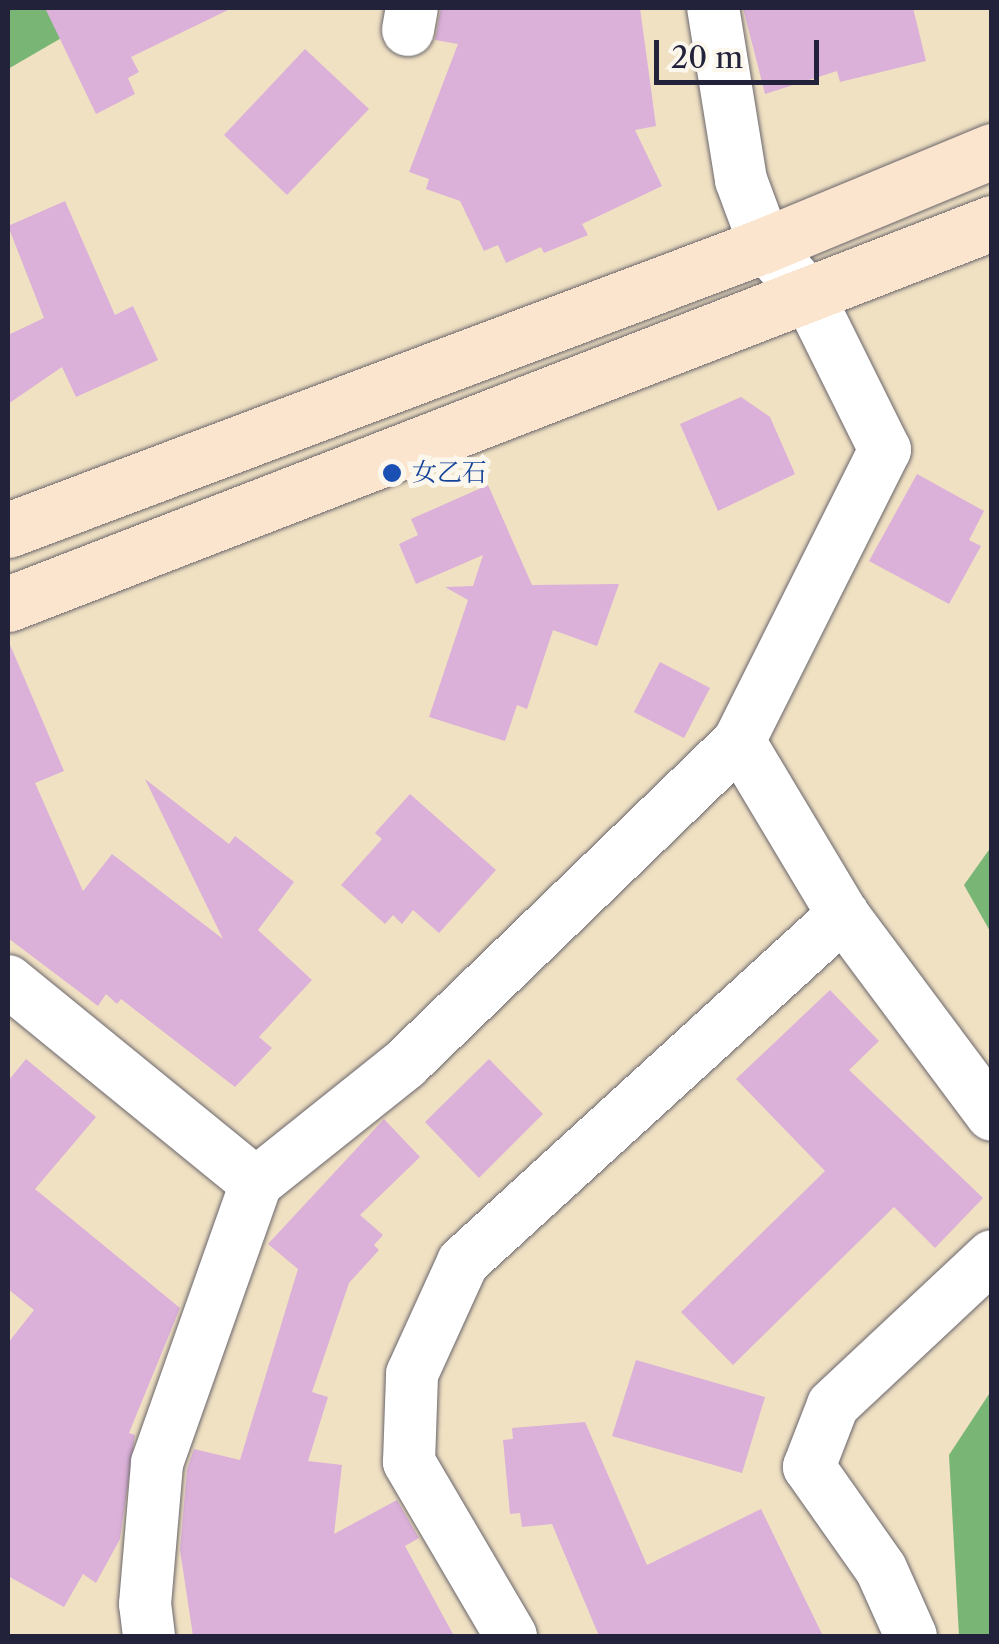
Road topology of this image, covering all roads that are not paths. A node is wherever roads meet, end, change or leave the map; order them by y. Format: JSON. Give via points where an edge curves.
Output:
{"nodes":[{"id":1,"x":713,"y":8,"type":"edge"},
{"id":2,"x":992,"y":151,"type":"edge"},
{"id":3,"x":992,"y":223,"type":"edge"},
{"id":4,"x":765,"y":245,"type":"junction"},
{"id":5,"x":808,"y":295,"type":"junction"},
{"id":6,"x":8,"y":530,"type":"edge"},
{"id":7,"x":8,"y":604,"type":"edge"},
{"id":8,"x":739,"y":741,"type":"junction"},
{"id":9,"x":843,"y":915,"type":"junction"},
{"id":10,"x":16,"y":1005,"type":"edge"},
{"id":11,"x":992,"y":1115,"type":"edge"},
{"id":12,"x":256,"y":1183,"type":"junction"},
{"id":13,"x":992,"y":1256,"type":"edge"},
{"id":14,"x":150,"y":1636,"type":"edge"},
{"id":15,"x":511,"y":1636,"type":"edge"},
{"id":16,"x":911,"y":1636,"type":"edge"}],
"edges":[{"from":1,"to":4,"type":"street","via":[[742,180]]},
{"from":2,"to":4,"type":"street"},
{"from":3,"to":5,"type":"street"},
{"from":4,"to":5,"type":"street"},
{"from":4,"to":6,"type":"street"},
{"from":5,"to":7,"type":"street"},
{"from":5,"to":8,"type":"street","via":[[885,450]]},
{"from":8,"to":9,"type":"street"},
{"from":8,"to":12,"type":"street","via":[[406,1064]]},
{"from":9,"to":11,"type":"street"},
{"from":9,"to":15,"type":"street","via":[[464,1262],[456,1278],[412,1374],[409,1462]]},
{"from":10,"to":12,"type":"street"},
{"from":12,"to":14,"type":"street","via":[[157,1463],[145,1604]]},
{"from":13,"to":16,"type":"street","via":[[833,1404],[809,1467],[881,1569]]}]}
